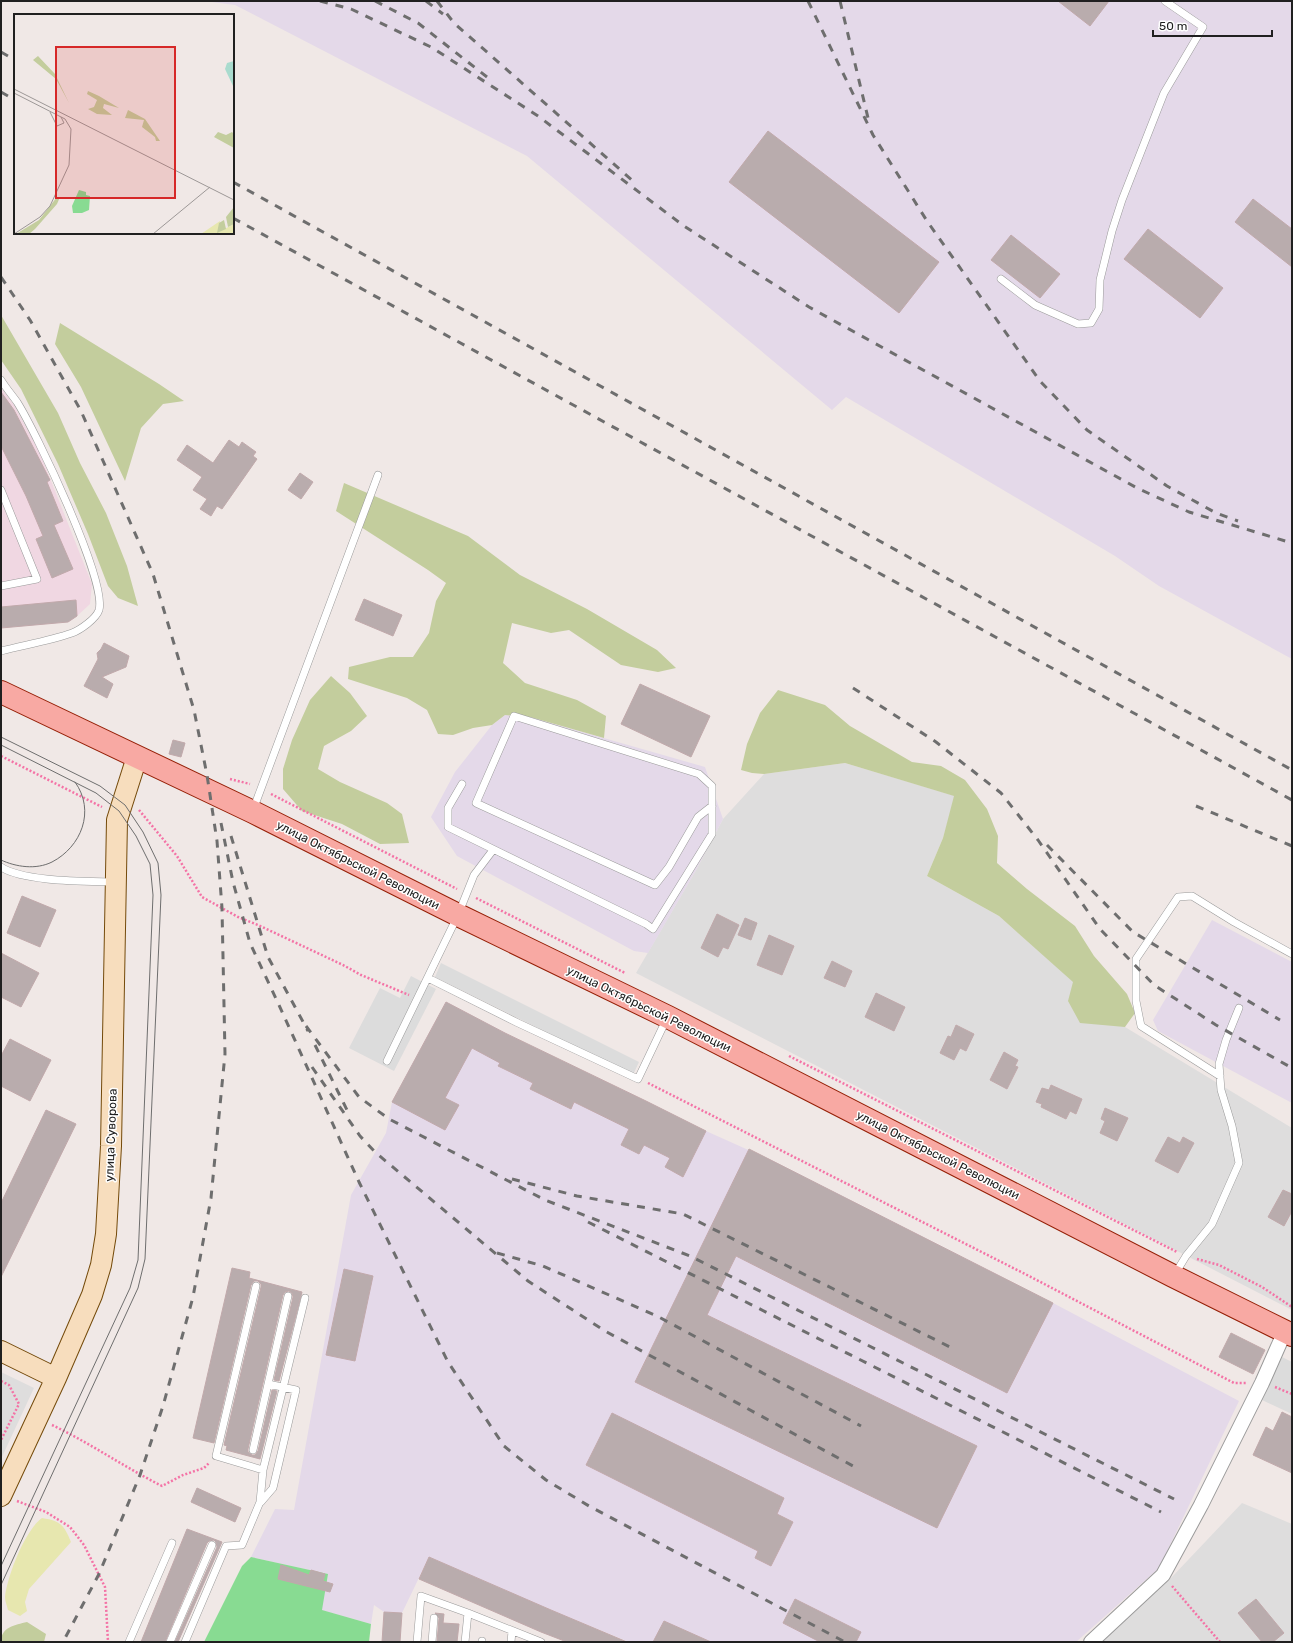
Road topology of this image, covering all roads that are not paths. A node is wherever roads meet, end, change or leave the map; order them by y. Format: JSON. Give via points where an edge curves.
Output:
{"nodes":[{"id":1,"x":1165,"y":1,"type":"edge"},
{"id":2,"x":1001,"y":279,"type":"dead end"},
{"id":3,"x":1,"y":380,"type":"edge"},
{"id":4,"x":378,"y":475,"type":"dead end"},
{"id":5,"x":1,"y":490,"type":"edge"},
{"id":6,"x":1,"y":586,"type":"edge"},
{"id":7,"x":1,"y":651,"type":"edge"},
{"id":8,"x":1,"y":692,"type":"edge"},
{"id":9,"x":137,"y":757,"type":"junction"},
{"id":10,"x":462,"y":784,"type":"dead end"},
{"id":11,"x":712,"y":806,"type":"junction"},
{"id":12,"x":253,"y":812,"type":"junction"},
{"id":13,"x":493,"y":850,"type":"junction"},
{"id":14,"x":1,"y":867,"type":"edge"},
{"id":15,"x":115,"y":882,"type":"junction"},
{"id":16,"x":458,"y":915,"type":"junction"},
{"id":17,"x":1292,"y":954,"type":"edge"},
{"id":18,"x":428,"y":978,"type":"junction"},
{"id":19,"x":1239,"y":1008,"type":"dead end"},
{"id":20,"x":668,"y":1017,"type":"junction"},
{"id":21,"x":387,"y":1061,"type":"dead end"},
{"id":22,"x":1220,"y":1076,"type":"junction"},
{"id":23,"x":1174,"y":1276,"type":"junction"},
{"id":24,"x":256,"y":1286,"type":"dead end"},
{"id":25,"x":288,"y":1296,"type":"dead end"},
{"id":26,"x":305,"y":1298,"type":"dead end"},
{"id":27,"x":1288,"y":1333,"type":"edge"},
{"id":28,"x":1,"y":1351,"type":"edge"},
{"id":29,"x":56,"y":1378,"type":"junction"},
{"id":30,"x":268,"y":1384,"type":"junction"},
{"id":31,"x":253,"y":1450,"type":"dead end"},
{"id":32,"x":263,"y":1470,"type":"junction"},
{"id":33,"x":7,"y":1498,"type":"edge"},
{"id":34,"x":260,"y":1502,"type":"junction"},
{"id":35,"x":172,"y":1543,"type":"dead end"},
{"id":36,"x":212,"y":1545,"type":"dead end"},
{"id":37,"x":468,"y":1613,"type":"junction"},
{"id":38,"x":434,"y":1618,"type":"dead end"},
{"id":39,"x":512,"y":1631,"type":"junction"},
{"id":40,"x":129,"y":1642,"type":"edge"},
{"id":41,"x":170,"y":1642,"type":"edge"},
{"id":42,"x":185,"y":1642,"type":"edge"},
{"id":43,"x":417,"y":1642,"type":"edge"},
{"id":44,"x":432,"y":1642,"type":"edge"},
{"id":45,"x":465,"y":1642,"type":"edge"},
{"id":46,"x":511,"y":1642,"type":"edge"},
{"id":47,"x":541,"y":1642,"type":"edge"},
{"id":48,"x":1091,"y":1642,"type":"edge"}],
"edges":[{"from":1,"to":2,"type":"lane","via":[[1203,27],[1164,93],[1122,200],[1100,280],[1099,309],[1091,323],[1078,324],[1035,305]]},
{"from":3,"to":7,"type":"lane","via":[[17,402],[45,457],[88,555],[98,593],[98,610],[89,623],[73,633]]},
{"from":4,"to":12,"type":"lane"},
{"from":5,"to":6,"type":"lane","via":[[37,579]]},
{"from":8,"to":9,"type":"main road","name":"улица Октябрьской Революции"},
{"from":9,"to":12,"type":"main road","name":"улица Октябрьской Революции"},
{"from":9,"to":15,"type":"street","name":"улица Суворова","via":[[117,820]]},
{"from":10,"to":13,"type":"lane","via":[[448,808],[448,827]]},
{"from":11,"to":11,"type":"lane","via":[[712,786],[699,774],[514,716],[476,803],[655,885],[669,867],[698,817]]},
{"from":11,"to":13,"type":"lane","via":[[712,834],[653,929]]},
{"from":12,"to":16,"type":"main road","name":"улица Октябрьской Революции"},
{"from":13,"to":16,"type":"lane","via":[[474,875]]},
{"from":14,"to":15,"type":"lane","via":[[28,877]]},
{"from":15,"to":29,"type":"street","name":"улица Суворова","via":[[112,1106],[106,1234],[101,1265],[92,1295]]},
{"from":16,"to":18,"type":"lane"},
{"from":16,"to":20,"type":"main road","name":"улица Октябрьской Революции"},
{"from":17,"to":22,"type":"lane","via":[[1192,896],[1178,897],[1136,959],[1136,1001],[1141,1026]]},
{"from":18,"to":20,"type":"lane","via":[[638,1078]]},
{"from":18,"to":21,"type":"lane"},
{"from":19,"to":22,"type":"lane","via":[[1219,1064]]},
{"from":20,"to":23,"type":"main road","name":"улица Октябрьской Революции"},
{"from":22,"to":23,"type":"lane","via":[[1221,1090],[1240,1164],[1212,1224],[1186,1256]]},
{"from":23,"to":27,"type":"main road","name":"улица Октябрьской Революции"},
{"from":24,"to":32,"type":"lane","via":[[216,1456]]},
{"from":25,"to":30,"type":"lane"},
{"from":26,"to":32,"type":"lane"},
{"from":27,"to":48,"type":"street","via":[[1163,1575]]},
{"from":28,"to":29,"type":"street"},
{"from":29,"to":33,"type":"street","name":"улица Суворова"},
{"from":30,"to":31,"type":"lane"},
{"from":30,"to":34,"type":"lane","via":[[296,1390],[273,1488]]},
{"from":32,"to":34,"type":"lane"},
{"from":34,"to":42,"type":"lane","via":[[242,1545],[226,1546]]},
{"from":35,"to":40,"type":"lane"},
{"from":36,"to":41,"type":"lane"},
{"from":37,"to":39,"type":"lane"},
{"from":37,"to":43,"type":"lane","via":[[421,1596]]},
{"from":37,"to":45,"type":"lane"},
{"from":38,"to":44,"type":"lane"},
{"from":39,"to":46,"type":"lane"},
{"from":39,"to":47,"type":"lane"}]}
